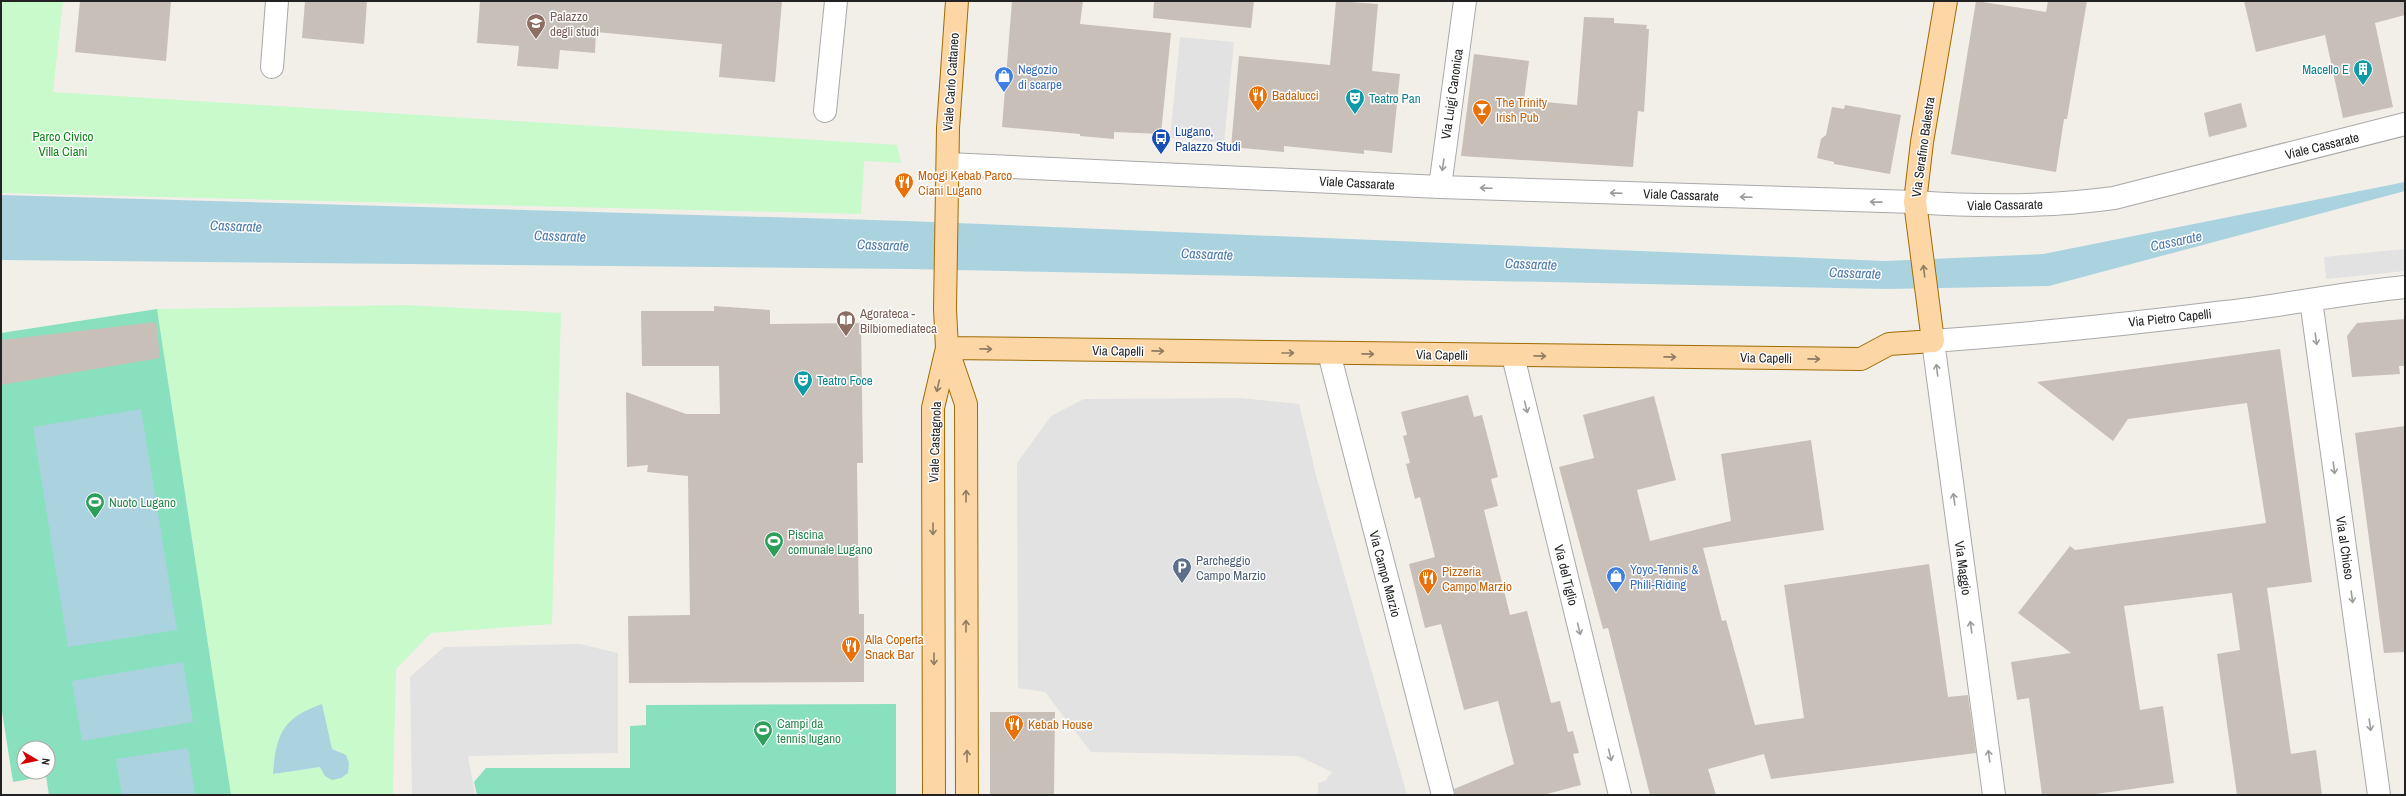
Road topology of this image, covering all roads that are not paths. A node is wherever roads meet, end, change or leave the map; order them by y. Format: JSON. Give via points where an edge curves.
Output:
{"nodes":[{"id":1,"x":277,"y":1,"type":"edge"},
{"id":2,"x":836,"y":1,"type":"edge"},
{"id":3,"x":957,"y":1,"type":"edge"},
{"id":4,"x":1465,"y":1,"type":"edge"},
{"id":5,"x":1946,"y":1,"type":"edge"},
{"id":6,"x":272,"y":67,"type":"dead end"},
{"id":7,"x":825,"y":111,"type":"dead end"},
{"id":8,"x":2405,"y":124,"type":"edge"},
{"id":9,"x":948,"y":164,"type":"junction"},
{"id":10,"x":1440,"y":187,"type":"junction"},
{"id":11,"x":1915,"y":202,"type":"junction"},
{"id":12,"x":2405,"y":287,"type":"edge"},
{"id":13,"x":2311,"y":300,"type":"junction"},
{"id":14,"x":1933,"y":341,"type":"junction"},
{"id":15,"x":947,"y":348,"type":"junction"},
{"id":16,"x":1329,"y":353,"type":"junction"},
{"id":17,"x":1513,"y":356,"type":"junction"},
{"id":18,"x":934,"y":795,"type":"edge"},
{"id":19,"x":967,"y":795,"type":"edge"},
{"id":20,"x":1444,"y":795,"type":"edge"},
{"id":21,"x":1620,"y":795,"type":"edge"},
{"id":22,"x":1994,"y":795,"type":"edge"},
{"id":23,"x":2379,"y":795,"type":"edge"}],
"edges":[{"from":1,"to":6,"type":"street"},
{"from":2,"to":7,"type":"street"},
{"from":3,"to":9,"type":"main road","name":"Viale Carlo Cattaneo","via":[[950,77]]},
{"from":4,"to":10,"type":"street","name":"Via Luigi Canonica","one_way":true},
{"from":5,"to":11,"type":"main road","name":"Via Serafino Balestra","via":[[1922,142]]},
{"from":8,"to":11,"type":"street","name":"Viale Cassarate","via":[[2114,198],[2076,203],[1978,207]]},
{"from":9,"to":10,"type":"street","name":"Viale Cassarate"},
{"from":9,"to":15,"type":"main road","name":"Viale Carlo Cattaneo","via":[[945,287]]},
{"from":11,"to":10,"type":"street","name":"Viale Cassarate","one_way":true},
{"from":14,"to":11,"type":"main road","name":"Via Serafino Balestra","one_way":true},
{"from":12,"to":13,"type":"street","name":"Via Pietro Capelli","via":[[2352,292]]},
{"from":13,"to":14,"type":"street","name":"Via Pietro Capelli","via":[[2217,313]]},
{"from":13,"to":23,"type":"street","name":"Via al Chioso","one_way":true},
{"from":17,"to":14,"type":"main road","name":"Via Capelli","one_way":true,"via":[[1861,359],[1889,344]]},
{"from":22,"to":14,"type":"street","name":"Via Maggio","one_way":true},
{"from":15,"to":16,"type":"main road","name":"Via Capelli","one_way":true},
{"from":15,"to":18,"type":"main road","name":"Viale Castagnola","one_way":true,"via":[[933,408]]},
{"from":19,"to":15,"type":"main road","one_way":true,"via":[[966,404]]},
{"from":16,"to":17,"type":"main road","name":"Via Capelli","one_way":true},
{"from":16,"to":20,"type":"street","name":"Via Campo Marzio"},
{"from":17,"to":21,"type":"street","name":"Via del Tiglio","one_way":true}]}
